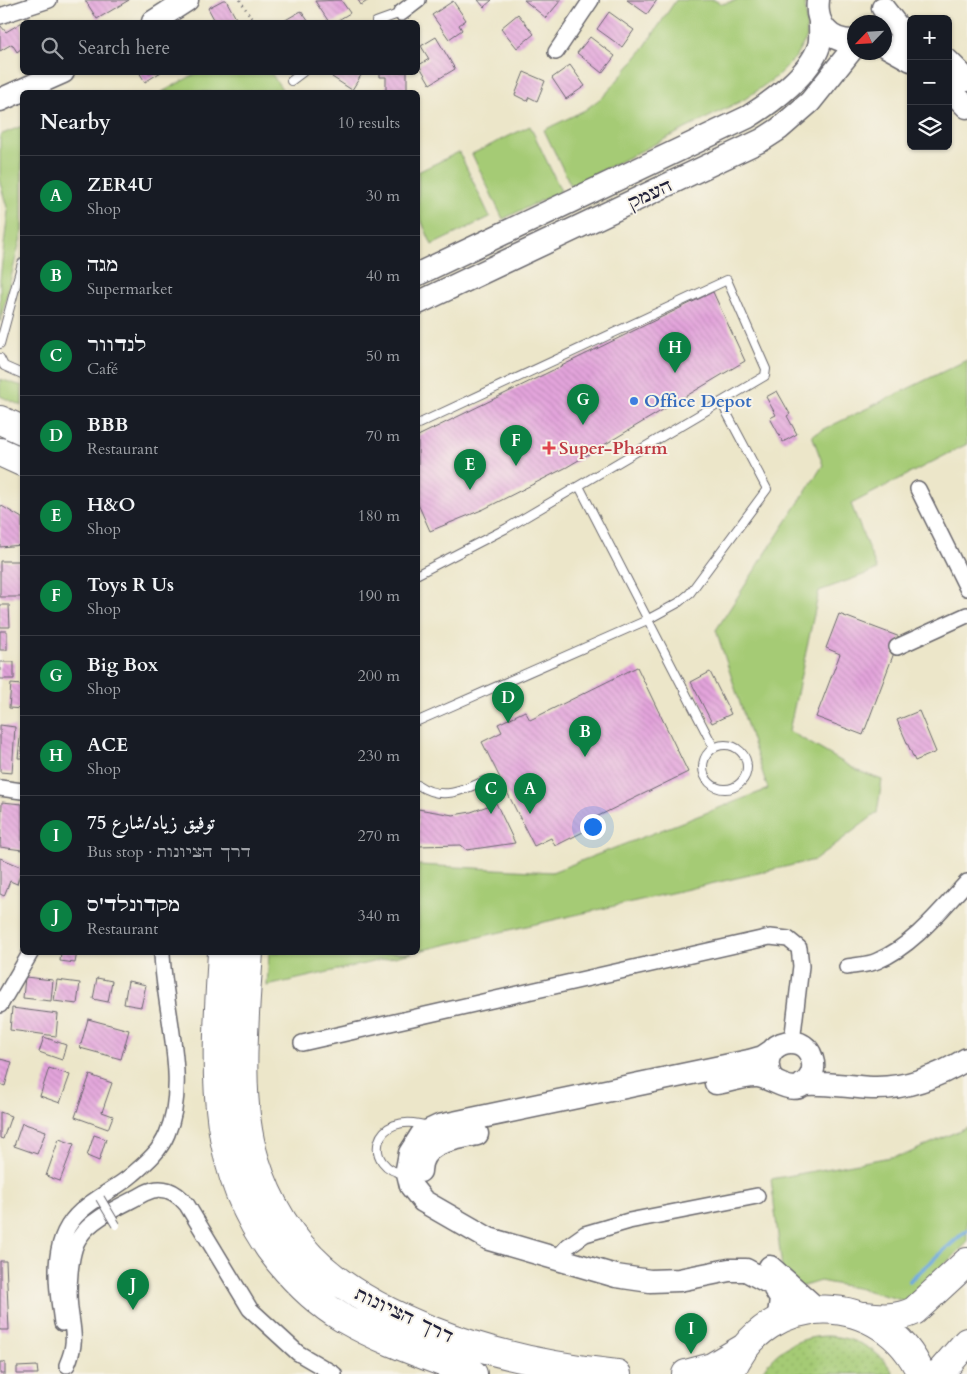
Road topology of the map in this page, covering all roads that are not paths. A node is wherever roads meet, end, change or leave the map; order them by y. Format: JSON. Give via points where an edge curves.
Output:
{"nodes":[{"id":1,"x":49,"y":0,"type":"edge"},
{"id":2,"x":187,"y":0,"type":"edge"},
{"id":3,"x":418,"y":0,"type":"edge"},
{"id":4,"x":591,"y":0,"type":"edge"},
{"id":5,"x":818,"y":0,"type":"edge"},
{"id":6,"x":881,"y":6,"type":"edge"},
{"id":7,"x":401,"y":13,"type":"joint"},
{"id":8,"x":0,"y":16,"type":"edge"},
{"id":9,"x":156,"y":20,"type":"edge"},
{"id":10,"x":382,"y":20,"type":"edge"},
{"id":11,"x":820,"y":23,"type":"junction"},
{"id":12,"x":907,"y":35,"type":"edge"},
{"id":13,"x":847,"y":40,"type":"edge"},
{"id":14,"x":892,"y":49,"type":"edge"},
{"id":15,"x":556,"y":52,"type":"dead end"},
{"id":16,"x":847,"y":56,"type":"edge"},
{"id":17,"x":907,"y":58,"type":"edge"},
{"id":18,"x":952,"y":65,"type":"edge"},
{"id":19,"x":56,"y":75,"type":"edge"},
{"id":20,"x":299,"y":75,"type":"edge"},
{"id":21,"x":967,"y":80,"type":"edge"},
{"id":22,"x":291,"y":81,"type":"dead end"},
{"id":23,"x":22,"y":90,"type":"edge"},
{"id":24,"x":20,"y":91,"type":"edge"},
{"id":25,"x":952,"y":92,"type":"edge"},
{"id":26,"x":0,"y":100,"type":"edge"},
{"id":27,"x":967,"y":107,"type":"edge"},
{"id":28,"x":20,"y":270,"type":"edge"},
{"id":29,"x":420,"y":272,"type":"edge"},
{"id":30,"x":420,"y":302,"type":"edge"},
{"id":31,"x":0,"y":344,"type":"edge"},
{"id":32,"x":0,"y":358,"type":"edge"},
{"id":33,"x":20,"y":373,"type":"edge"},
{"id":34,"x":721,"y":402,"type":"junction"},
{"id":35,"x":420,"y":423,"type":"edge"},
{"id":36,"x":0,"y":452,"type":"edge"},
{"id":37,"x":20,"y":461,"type":"edge"},
{"id":38,"x":580,"y":486,"type":"junction"},
{"id":39,"x":918,"y":488,"type":"dead end"},
{"id":40,"x":420,"y":573,"type":"edge"},
{"id":41,"x":967,"y":588,"type":"edge"},
{"id":42,"x":967,"y":615,"type":"edge"},
{"id":43,"x":648,"y":620,"type":"junction"},
{"id":44,"x":896,"y":647,"type":"dead end"},
{"id":45,"x":420,"y":720,"type":"edge"},
{"id":46,"x":714,"y":748,"type":"junction"},
{"id":47,"x":486,"y":780,"type":"dead end"},
{"id":48,"x":420,"y":786,"type":"edge"},
{"id":49,"x":0,"y":788,"type":"edge"},
{"id":50,"x":20,"y":791,"type":"edge"},
{"id":51,"x":967,"y":882,"type":"edge"},
{"id":52,"x":29,"y":955,"type":"edge"},
{"id":53,"x":153,"y":955,"type":"edge"},
{"id":54,"x":162,"y":955,"type":"edge"},
{"id":55,"x":213,"y":955,"type":"edge"},
{"id":56,"x":222,"y":955,"type":"edge"},
{"id":57,"x":249,"y":955,"type":"edge"},
{"id":58,"x":847,"y":967,"type":"dead end"},
{"id":59,"x":221,"y":980,"type":"junction"},
{"id":60,"x":0,"y":1006,"type":"edge"},
{"id":61,"x":170,"y":1009,"type":"junction"},
{"id":62,"x":302,"y":1043,"type":"dead end"},
{"id":63,"x":782,"y":1046,"type":"junction"},
{"id":64,"x":967,"y":1046,"type":"edge"},
{"id":65,"x":812,"y":1058,"type":"junction"},
{"id":66,"x":967,"y":1059,"type":"edge"},
{"id":67,"x":772,"y":1079,"type":"junction"},
{"id":68,"x":803,"y":1084,"type":"junction"},
{"id":69,"x":434,"y":1128,"type":"junction"},
{"id":70,"x":409,"y":1174,"type":"junction"},
{"id":71,"x":757,"y":1196,"type":"dead end"},
{"id":72,"x":100,"y":1198,"type":"junction"},
{"id":73,"x":440,"y":1209,"type":"junction"},
{"id":74,"x":116,"y":1225,"type":"dead end"},
{"id":75,"x":556,"y":1259,"type":"junction"},
{"id":76,"x":967,"y":1262,"type":"edge"},
{"id":77,"x":693,"y":1278,"type":"junction"},
{"id":78,"x":818,"y":1310,"type":"junction"},
{"id":79,"x":863,"y":1316,"type":"junction"},
{"id":80,"x":768,"y":1327,"type":"junction"},
{"id":81,"x":967,"y":1342,"type":"edge"},
{"id":82,"x":745,"y":1347,"type":"junction"},
{"id":83,"x":67,"y":1369,"type":"edge"},
{"id":84,"x":334,"y":1374,"type":"edge"},
{"id":85,"x":473,"y":1374,"type":"edge"},
{"id":86,"x":617,"y":1374,"type":"edge"},
{"id":87,"x":686,"y":1374,"type":"edge"},
{"id":88,"x":730,"y":1374,"type":"edge"},
{"id":89,"x":921,"y":1374,"type":"edge"},
{"id":90,"x":939,"y":1374,"type":"edge"}],
"edges":[{"from":1,"to":8,"type":"street"},
{"from":2,"to":9,"type":"street"},
{"from":3,"to":7,"type":"street"},
{"from":4,"to":15,"type":"street"},
{"from":5,"to":11,"type":"street","name":"העמק"},
{"from":6,"to":12,"type":"street"},
{"from":7,"to":10,"type":"lane"},
{"from":11,"to":13,"type":"street","via":[[836,39]]},
{"from":11,"to":29,"type":"street","name":"העמק","via":[[819,46],[807,66],[777,97],[756,112]]},
{"from":14,"to":17,"type":"street"},
{"from":16,"to":30,"type":"street","name":"העמק","via":[[810,102],[762,140]]},
{"from":18,"to":21,"type":"street"},
{"from":19,"to":23,"type":"street"},
{"from":20,"to":22,"type":"lane"},
{"from":24,"to":26,"type":"street"},
{"from":25,"to":27,"type":"street"},
{"from":28,"to":31,"type":"lane"},
{"from":32,"to":33,"type":"lane","via":[[4,366]]},
{"from":34,"to":35,"type":"lane","via":[[764,376],[766,369],[728,280]]},
{"from":34,"to":38,"type":"lane"},
{"from":34,"to":43,"type":"lane","via":[[766,490],[690,593]]},
{"from":36,"to":37,"type":"highway"},
{"from":38,"to":40,"type":"lane"},
{"from":38,"to":43,"type":"lane"},
{"from":39,"to":41,"type":"street"},
{"from":42,"to":44,"type":"street"},
{"from":43,"to":45,"type":"lane"},
{"from":43,"to":46,"type":"lane"},
{"from":46,"to":46,"type":"lane","via":[[704,759],[704,777],[715,788],[735,788],[745,776],[744,756],[732,746]]},
{"from":47,"to":48,"type":"lane","via":[[453,793],[439,794]]},
{"from":49,"to":50,"type":"street"},
{"from":51,"to":58,"type":"street","via":[[928,924],[897,949],[877,962]]},
{"from":52,"to":60,"type":"street"},
{"from":53,"to":61,"type":"street"},
{"from":54,"to":61,"type":"street"},
{"from":55,"to":59,"type":"street"},
{"from":56,"to":59,"type":"highway","name":"דרך הציונות"},
{"from":57,"to":86,"type":"highway","name":"דרך הציונות","via":[[245,1100],[249,1134],[254,1159],[276,1211],[307,1254],[357,1296],[455,1340],[520,1359]]},
{"from":59,"to":85,"type":"highway","name":"דרך הציונות","via":[[219,1102],[223,1138],[229,1167],[253,1224],[288,1272],[310,1294],[344,1318]]},
{"from":61,"to":72,"type":"street","via":[[175,1093],[173,1117],[167,1135],[154,1156]]},
{"from":62,"to":63,"type":"street","via":[[770,937],[788,939],[799,948],[802,966]]},
{"from":63,"to":65,"type":"street","via":[[806,1048]]},
{"from":63,"to":67,"type":"street","via":[[767,1065]]},
{"from":63,"to":69,"type":"street","via":[[763,1057]]},
{"from":64,"to":65,"type":"street","via":[[914,1070],[871,1078],[845,1074]]},
{"from":65,"to":68,"type":"street","via":[[811,1076]]},
{"from":66,"to":68,"type":"street","via":[[940,1073],[894,1086]]},
{"from":67,"to":68,"type":"street","via":[[785,1088]]},
{"from":67,"to":73,"type":"street","via":[[747,1077],[448,1140],[428,1149],[420,1163],[420,1187]]},
{"from":69,"to":70,"type":"street","via":[[422,1134],[410,1153]]},
{"from":69,"to":70,"type":"lane","via":[[414,1122],[399,1123],[386,1129],[378,1139],[379,1156],[387,1168],[394,1173]]},
{"from":70,"to":73,"type":"street","via":[[411,1186],[423,1201]]},
{"from":71,"to":75,"type":"street","via":[[629,1221],[585,1234]]},
{"from":72,"to":74,"type":"lane","bridge":true},
{"from":72,"to":83,"type":"street","via":[[80,1212],[61,1239],[56,1280]]},
{"from":73,"to":75,"type":"street","via":[[489,1239]]},
{"from":75,"to":77,"type":"street","via":[[616,1276],[650,1281]]},
{"from":76,"to":79,"type":"highway","via":[[914,1311],[890,1318]]},
{"from":77,"to":78,"type":"street","via":[[725,1260],[738,1257],[752,1259],[770,1268]]},
{"from":77,"to":80,"type":"street","via":[[729,1270],[746,1270],[760,1276],[772,1284],[781,1299],[779,1315]]},
{"from":78,"to":79,"type":"highway","via":[[847,1311]]},
{"from":78,"to":80,"type":"highway","via":[[794,1314]]},
{"from":79,"to":89,"type":"highway","via":[[901,1342]]},
{"from":80,"to":82,"type":"highway"},
{"from":81,"to":90,"type":"highway"},
{"from":82,"to":87,"type":"highway","via":[[712,1368]]},
{"from":82,"to":88,"type":"highway"},
{"from":83,"to":84,"type":"street","via":[[74,1348],[70,1283],[78,1238],[94,1224],[148,1191],[166,1188],[179,1194],[187,1205],[250,1309],[298,1353]]}]}
